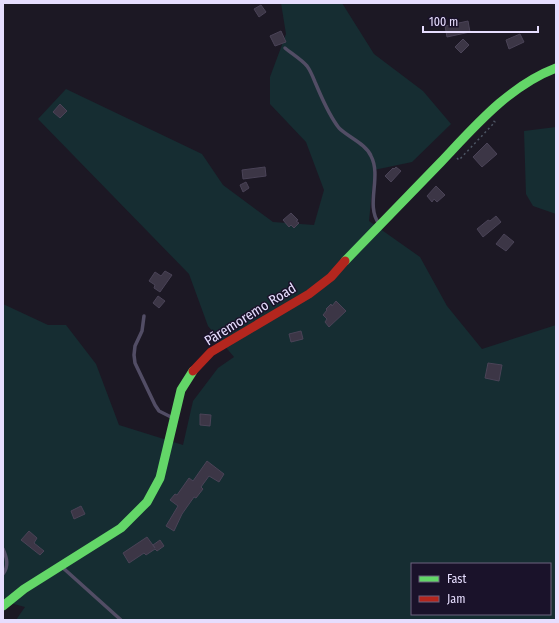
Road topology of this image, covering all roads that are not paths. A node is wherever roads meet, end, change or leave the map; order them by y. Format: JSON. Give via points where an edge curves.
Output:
{"nodes":[{"id":1,"x":285,"y":48,"type":"dead end"},
{"id":2,"x":556,"y":68,"type":"edge"},
{"id":3,"x":380,"y":224,"type":"junction"},
{"id":4,"x":144,"y":316,"type":"dead end"},
{"id":5,"x":174,"y":418,"type":"junction"},
{"id":6,"x":3,"y":550,"type":"edge"},
{"id":7,"x":61,"y":566,"type":"junction"},
{"id":8,"x":3,"y":574,"type":"edge"},
{"id":9,"x":3,"y":606,"type":"edge"},
{"id":10,"x":121,"y":620,"type":"edge"}],
"edges":[{"from":1,"to":3,"type":"lane","via":[[307,66],[331,117],[340,129],[371,156],[375,182],[374,217]]},
{"from":2,"to":3,"type":"street","name":"Pāremoremo Road","via":[[543,73],[495,106]]},
{"from":3,"to":5,"type":"street","name":"Pāremoremo Road","via":[[331,277],[309,294],[211,352],[195,368],[181,390]]},
{"from":4,"to":5,"type":"lane","via":[[142,331],[135,346],[135,363],[159,411]]},
{"from":5,"to":7,"type":"street","name":"Pāremoremo Road","via":[[160,478],[147,502],[121,528]]},
{"from":6,"to":8,"type":"lane","via":[[7,567]]},
{"from":7,"to":9,"type":"street","name":"Pāremoremo Road"},
{"from":7,"to":10,"type":"lane"}]}
